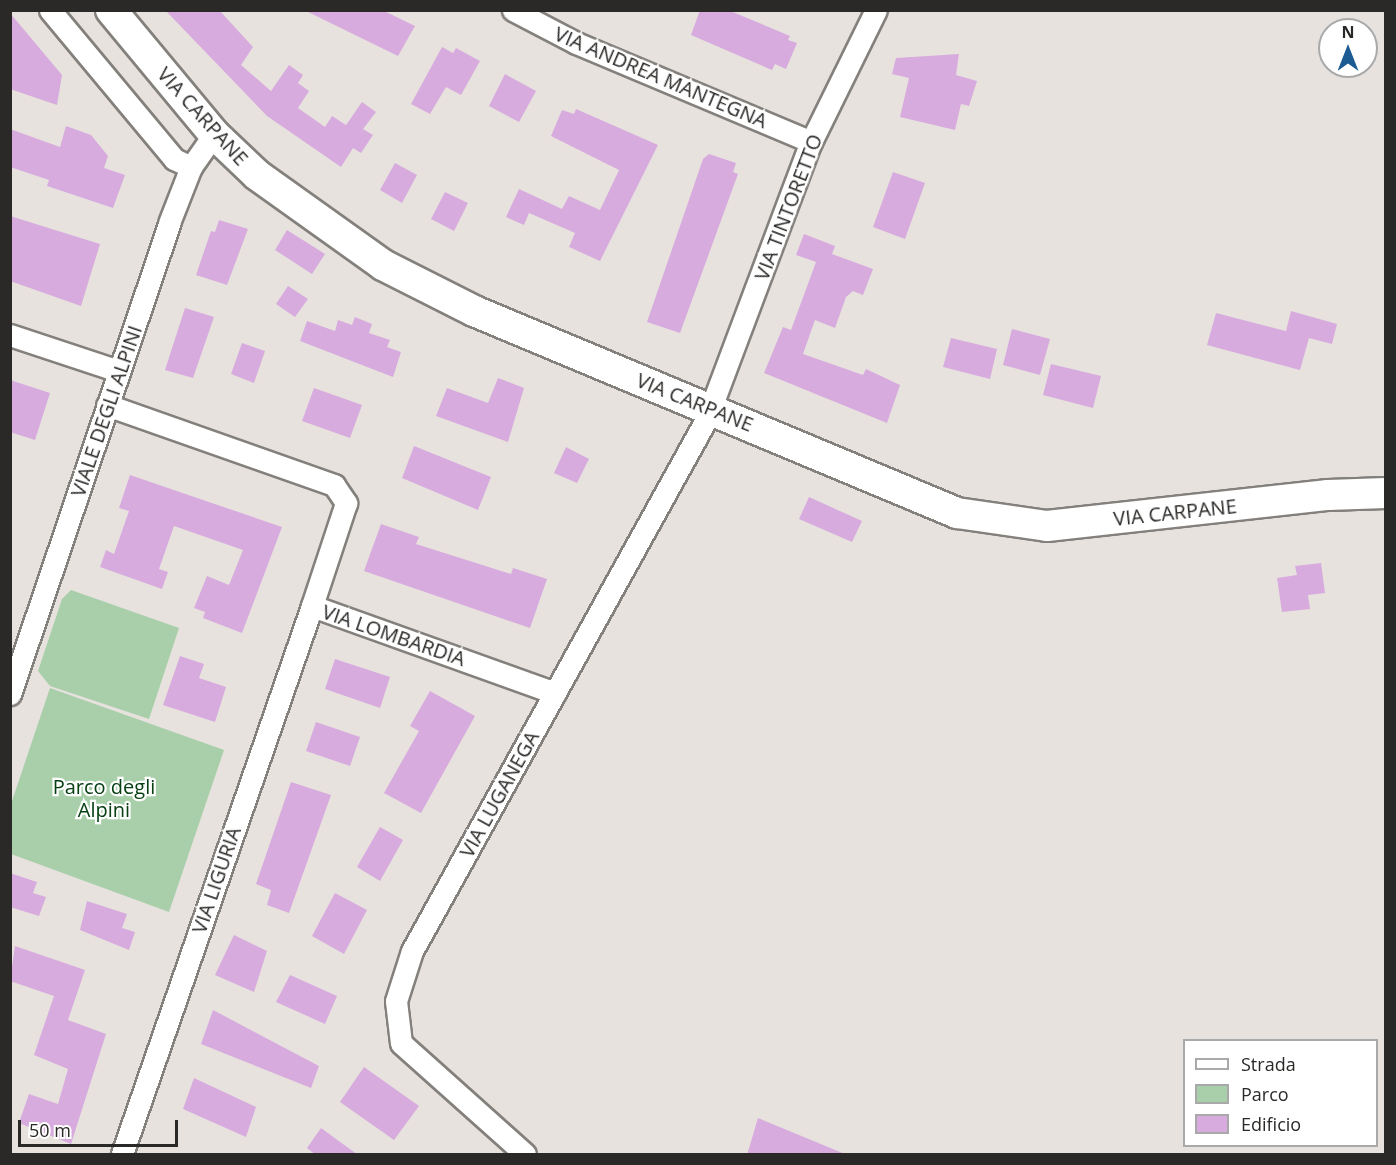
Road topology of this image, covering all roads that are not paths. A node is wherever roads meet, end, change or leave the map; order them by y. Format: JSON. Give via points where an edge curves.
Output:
{"nodes":[{"id":1,"x":50,"y":10,"type":"edge"},
{"id":2,"x":111,"y":10,"type":"edge"},
{"id":3,"x":513,"y":10,"type":"edge"},
{"id":4,"x":876,"y":10,"type":"edge"},
{"id":5,"x":214,"y":134,"type":"junction"},
{"id":6,"x":811,"y":142,"type":"junction"},
{"id":7,"x":191,"y":167,"type":"junction"},
{"id":8,"x":10,"y":334,"type":"edge"},
{"id":9,"x":119,"y":371,"type":"junction"},
{"id":10,"x":107,"y":405,"type":"junction"},
{"id":11,"x":712,"y":408,"type":"junction"},
{"id":12,"x":1386,"y":493,"type":"edge"},
{"id":13,"x":312,"y":606,"type":"junction"},
{"id":14,"x":555,"y":693,"type":"junction"},
{"id":15,"x":10,"y":694,"type":"edge"},
{"id":16,"x":122,"y":1155,"type":"edge"},
{"id":17,"x":525,"y":1155,"type":"edge"}],
"edges":[{"from":1,"to":7,"type":"street","via":[[174,159]]},
{"from":2,"to":5,"type":"street","name":"VIA CARPANE"},
{"from":3,"to":6,"type":"street","name":"VIA ANDREA MANTEGNA","via":[[576,43]]},
{"from":4,"to":6,"type":"street","name":"VIA TINTORETTO"},
{"from":5,"to":7,"type":"street","name":"VIALE DEGLI ALPINI"},
{"from":5,"to":11,"type":"street","name":"VIA CARPANE","via":[[257,175],[383,265],[474,311]]},
{"from":6,"to":11,"type":"street","name":"VIA TINTORETTO"},
{"from":7,"to":9,"type":"street","name":"VIALE DEGLI ALPINI"},
{"from":8,"to":9,"type":"street"},
{"from":9,"to":10,"type":"street","name":"VIALE DEGLI ALPINI"},
{"from":10,"to":13,"type":"street","name":"VIA LOMBARDIA","via":[[313,477],[342,493],[342,514]]},
{"from":10,"to":15,"type":"street","name":"VIALE DEGLI ALPINI"},
{"from":11,"to":12,"type":"street","name":"VIA CARPANE","via":[[957,513],[1047,526],[1328,495]]},
{"from":11,"to":14,"type":"street","name":"VIA LUGANEGA"},
{"from":13,"to":14,"type":"street","name":"VIA LOMBARDIA"},
{"from":13,"to":16,"type":"street","name":"VIA LIGURIA"},
{"from":14,"to":17,"type":"street","name":"VIA LUGANEGA","via":[[412,951],[396,1001],[401,1043]]}]}
